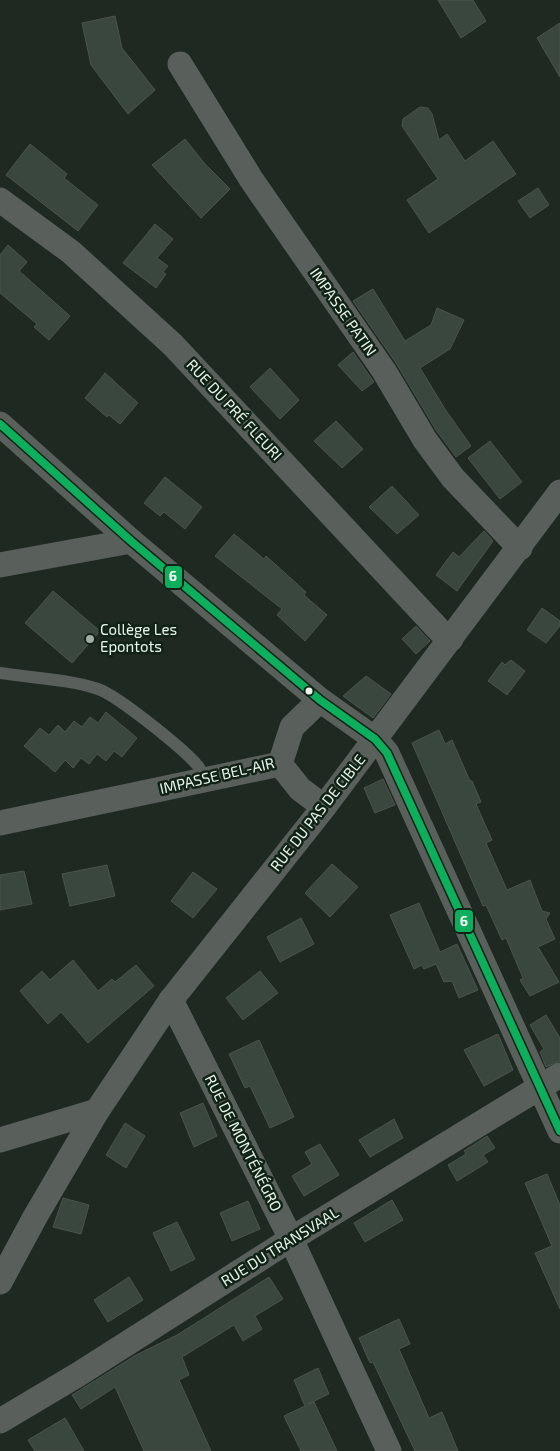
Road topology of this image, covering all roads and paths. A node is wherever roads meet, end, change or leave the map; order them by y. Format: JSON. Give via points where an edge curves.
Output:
{"nodes":[{"id":1,"x":180,"y":64,"type":"dead end"},
{"id":2,"x":0,"y":200,"type":"edge"},
{"id":3,"x":0,"y":424,"type":"edge"},
{"id":4,"x":560,"y":492,"type":"edge"},
{"id":5,"x":130,"y":541,"type":"junction"},
{"id":6,"x":520,"y":548,"type":"junction"},
{"id":7,"x":0,"y":565,"type":"edge"},
{"id":8,"x":451,"y":639,"type":"junction"},
{"id":9,"x":0,"y":673,"type":"edge"},
{"id":10,"x":320,"y":700,"type":"junction"},
{"id":11,"x":375,"y":739,"type":"junction"},
{"id":12,"x":280,"y":764,"type":"junction"},
{"id":13,"x":204,"y":780,"type":"junction"},
{"id":14,"x":324,"y":807,"type":"junction"},
{"id":15,"x":0,"y":823,"type":"edge"},
{"id":16,"x":171,"y":1000,"type":"junction"},
{"id":17,"x":550,"y":1081,"type":"edge"},
{"id":18,"x":97,"y":1111,"type":"junction"},
{"id":19,"x":560,"y":1131,"type":"edge"},
{"id":20,"x":0,"y":1140,"type":"edge"},
{"id":21,"x":291,"y":1239,"type":"junction"},
{"id":22,"x":0,"y":1282,"type":"edge"},
{"id":23,"x":0,"y":1421,"type":"edge"},
{"id":24,"x":389,"y":1451,"type":"edge"}],
"edges":[{"from":1,"to":6,"type":"street","name":"IMPASSE PATIN","via":[[251,179],[384,371],[425,440],[453,478]]},
{"from":2,"to":8,"type":"street","name":"RUE DU PRÉ FLEURI","via":[[71,252],[173,345]]},
{"from":3,"to":5,"type":"street"},
{"from":4,"to":6,"type":"street","name":"RUE DU PAS DE CIBLE"},
{"from":5,"to":7,"type":"street"},
{"from":5,"to":10,"type":"street"},
{"from":6,"to":8,"type":"street","name":"RUE DU PAS DE CIBLE"},
{"from":8,"to":11,"type":"street","name":"RUE DU PAS DE CIBLE"},
{"from":9,"to":13,"type":"lane","via":[[99,689],[179,748],[200,767]]},
{"from":10,"to":11,"type":"street"},
{"from":10,"to":12,"type":"street","name":"IMPASSE BEL-AIR","via":[[292,727]]},
{"from":11,"to":14,"type":"street","name":"RUE DU PAS DE CIBLE"},
{"from":11,"to":17,"type":"street","via":[[387,753]]},
{"from":12,"to":13,"type":"street","name":"IMPASSE BEL-AIR"},
{"from":12,"to":14,"type":"street","via":[[300,789]]},
{"from":13,"to":15,"type":"street","name":"IMPASSE BEL-AIR"},
{"from":14,"to":16,"type":"street","name":"RUE DU PAS DE CIBLE"},
{"from":16,"to":18,"type":"street","name":"RUE DU PAS DE CIBLE"},
{"from":16,"to":21,"type":"street","name":"RUE DE MONTÉNÉGRO"},
{"from":17,"to":19,"type":"street"},
{"from":17,"to":21,"type":"street","name":"RUE DU TRANSVAAL"},
{"from":18,"to":20,"type":"street"},
{"from":18,"to":22,"type":"street","name":"RUE DU PAS DE CIBLE"},
{"from":21,"to":23,"type":"street","name":"RUE DU TRANSVAAL"},
{"from":21,"to":24,"type":"street","name":"RUE DE MONTÉNÉGRO"}]}
